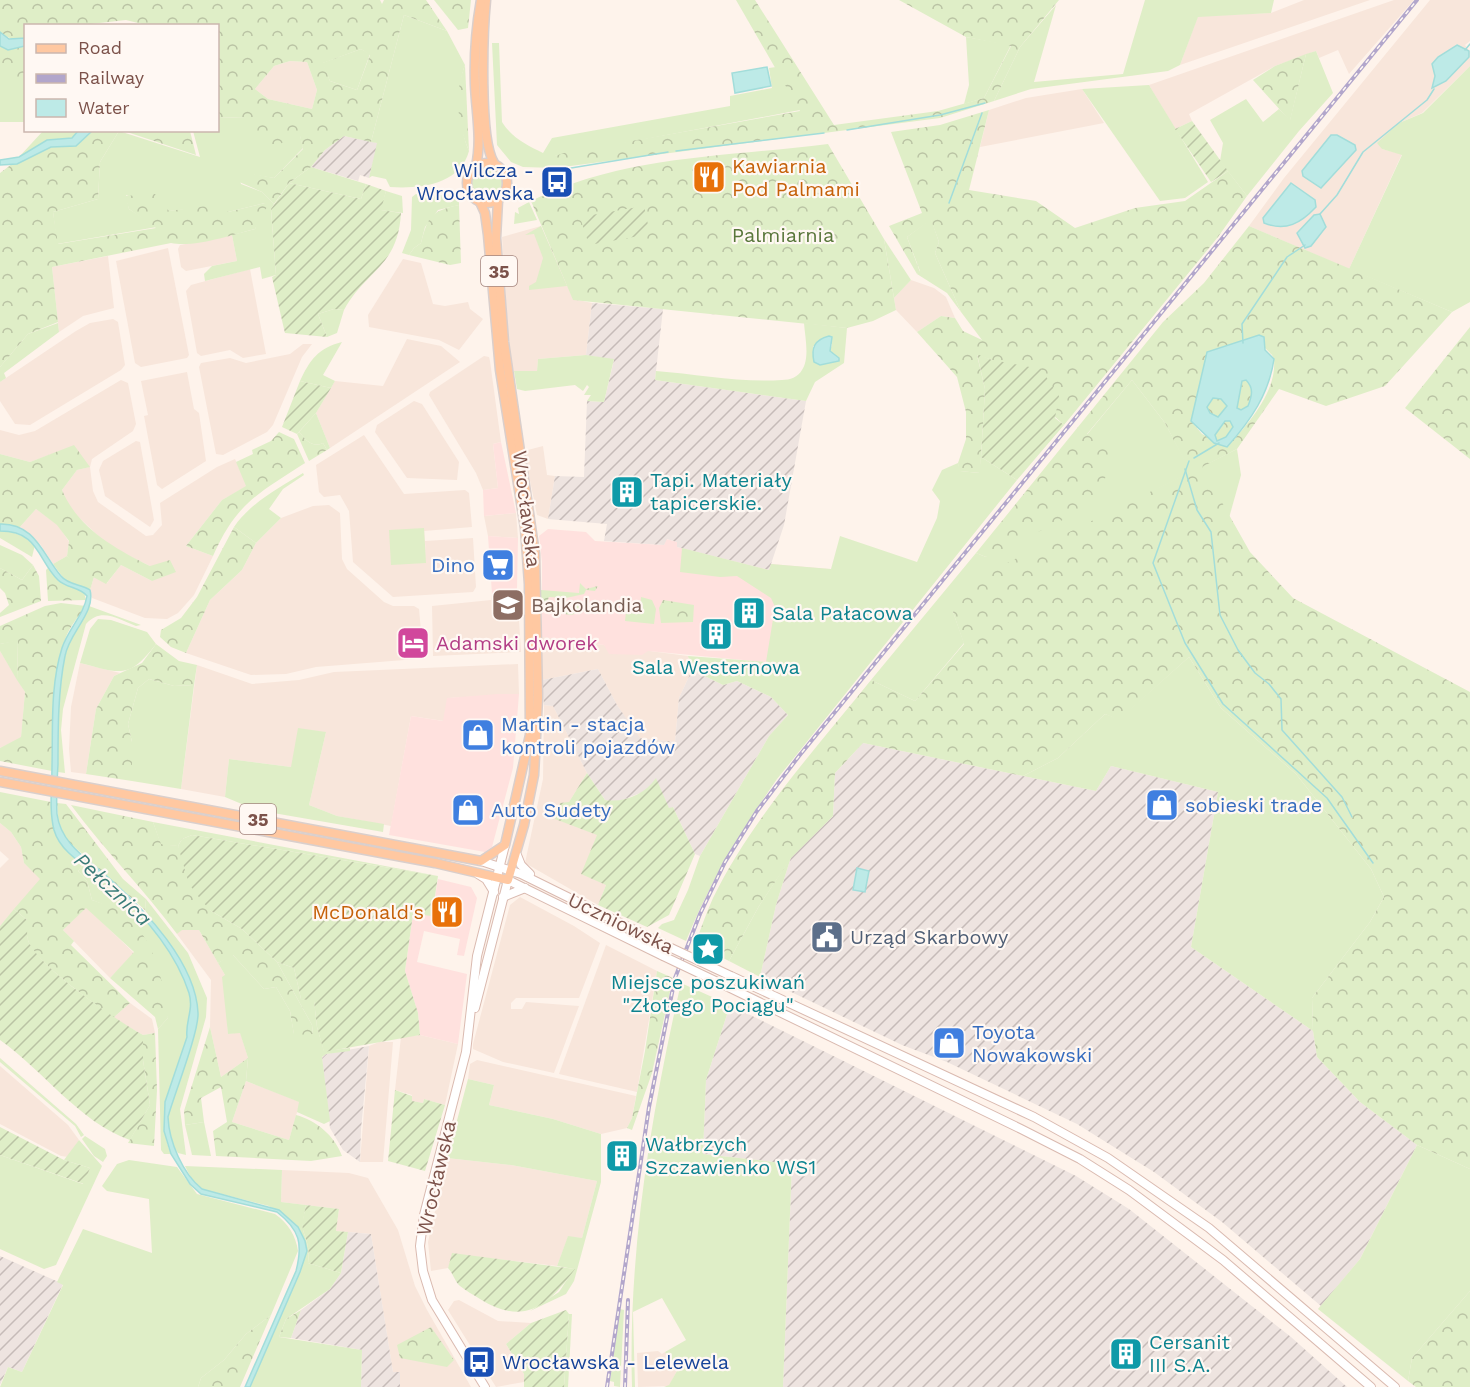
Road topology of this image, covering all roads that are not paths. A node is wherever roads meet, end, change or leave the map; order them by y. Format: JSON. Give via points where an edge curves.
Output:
{"nodes":[{"id":1,"x":480,"y":0,"type":"edge"},
{"id":2,"x":486,"y":0,"type":"edge"},
{"id":3,"x":494,"y":163,"type":"junction"},
{"id":4,"x":476,"y":166,"type":"junction"},
{"id":5,"x":498,"y":200,"type":"junction"},
{"id":6,"x":480,"y":202,"type":"junction"},
{"id":7,"x":0,"y":771,"type":"edge"},
{"id":8,"x":0,"y":782,"type":"edge"},
{"id":9,"x":385,"y":843,"type":"junction"},
{"id":10,"x":506,"y":845,"type":"junction"},
{"id":11,"x":382,"y":854,"type":"junction"},
{"id":12,"x":517,"y":855,"type":"junction"},
{"id":13,"x":481,"y":861,"type":"junction"},
{"id":14,"x":500,"y":866,"type":"junction"},
{"id":15,"x":468,"y":870,"type":"junction"},
{"id":16,"x":511,"y":870,"type":"junction"},
{"id":17,"x":497,"y":876,"type":"junction"},
{"id":18,"x":507,"y":880,"type":"junction"},
{"id":19,"x":540,"y":883,"type":"junction"},
{"id":20,"x":525,"y":888,"type":"junction"},
{"id":21,"x":494,"y":891,"type":"junction"},
{"id":22,"x":503,"y":897,"type":"junction"},
{"id":23,"x":801,"y":1007,"type":"junction"},
{"id":24,"x":792,"y":1018,"type":"junction"},
{"id":25,"x":470,"y":1027,"type":"junction"},
{"id":26,"x":958,"y":1081,"type":"junction"},
{"id":27,"x":952,"y":1096,"type":"junction"},
{"id":28,"x":485,"y":1387,"type":"edge"},
{"id":29,"x":1371,"y":1387,"type":"edge"},
{"id":30,"x":1395,"y":1387,"type":"edge"}],
"edges":[{"from":1,"to":4,"type":"main road","number":"35","via":[[476,26]]},
{"from":2,"to":3,"type":"main road","number":"35","via":[[484,100]]},
{"from":3,"to":4,"type":"main road"},
{"from":3,"to":5,"type":"main road","number":"35","via":[[506,179]]},
{"from":4,"to":6,"type":"main road","number":"35","via":[[467,186]]},
{"from":5,"to":6,"type":"main road"},
{"from":5,"to":12,"type":"main road","name":"Wrocławska","number":"35","via":[[496,238],[504,342],[535,554],[537,739]]},
{"from":6,"to":10,"type":"main road","name":"Wrocławska","number":"35","via":[[489,235],[499,359],[525,528],[529,584],[530,735]]},
{"from":7,"to":9,"type":"main road","number":"35"},
{"from":8,"to":11,"type":"main road","number":"35"},
{"from":9,"to":11,"type":"main road"},
{"from":9,"to":13,"type":"main road","number":"35"},
{"from":10,"to":13,"type":"main road"},
{"from":10,"to":14,"type":"main road","name":"Wrocławska","number":"35"},
{"from":11,"to":15,"type":"main road","number":"35"},
{"from":12,"to":16,"type":"main road","name":"Wrocławska","number":"35"},
{"from":12,"to":19,"type":"main road","via":[[523,869]]},
{"from":13,"to":14,"type":"main road","number":"35"},
{"from":14,"to":16,"type":"main road","name":"Uczniowska"},
{"from":14,"to":17,"type":"main road","name":"Wrocławska"},
{"from":15,"to":17,"type":"main road","number":"35"},
{"from":15,"to":21,"type":"main road","via":[[484,877]]},
{"from":16,"to":18,"type":"main road","name":"Wrocławska","number":"35"},
{"from":16,"to":19,"type":"main road","name":"Uczniowska"},
{"from":17,"to":18,"type":"main road","number":"35"},
{"from":17,"to":21,"type":"main road","name":"Wrocławska"},
{"from":18,"to":20,"type":"main road","name":"Uczniowska"},
{"from":18,"to":22,"type":"main road","name":"Wrocławska"},
{"from":19,"to":23,"type":"main road","name":"Uczniowska","bridge":true},
{"from":20,"to":22,"type":"main road"},
{"from":20,"to":24,"type":"main road","name":"Uczniowska","bridge":true},
{"from":21,"to":25,"type":"main road","name":"Wrocławska","via":[[477,956]]},
{"from":22,"to":25,"type":"main road","name":"Wrocławska"},
{"from":23,"to":24,"type":"main road","via":[[795,1008]]},
{"from":23,"to":26,"type":"main road","name":"Uczniowska"},
{"from":24,"to":27,"type":"main road","name":"Uczniowska"},
{"from":25,"to":28,"type":"main road","name":"Wrocławska","via":[[422,1222],[420,1251],[425,1282],[436,1309]]},
{"from":26,"to":27,"type":"main road","via":[[961,1090]]},
{"from":26,"to":30,"type":"main road","name":"Uczniowska","via":[[1034,1117],[1141,1178],[1209,1228]]},
{"from":27,"to":29,"type":"main road","name":"Uczniowska","via":[[1080,1160],[1129,1190],[1223,1260]]}]}
